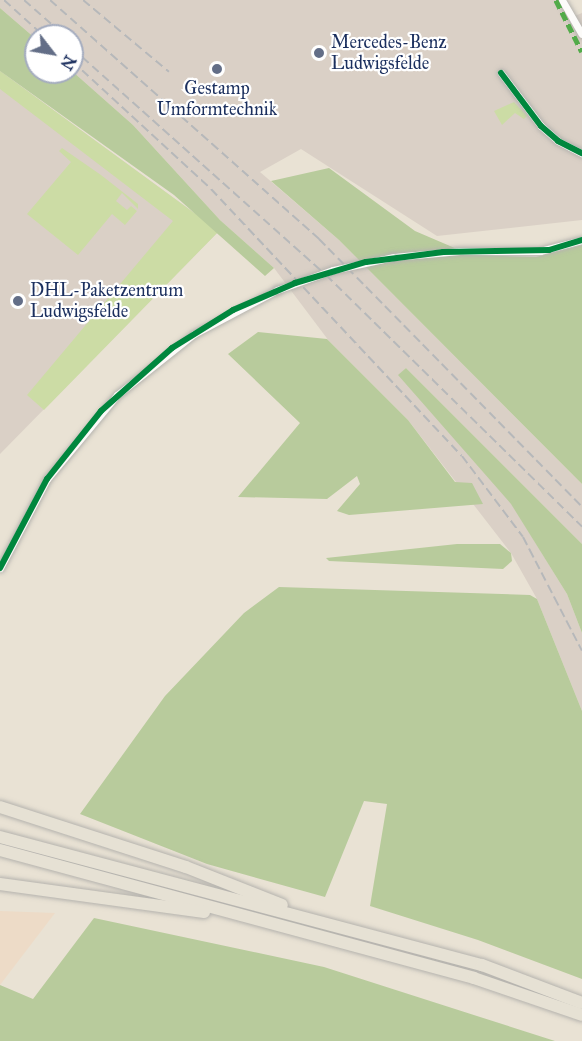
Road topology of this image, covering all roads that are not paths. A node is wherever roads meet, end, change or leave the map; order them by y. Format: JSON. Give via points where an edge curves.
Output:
{"nodes":[{"id":1,"x":562,"y":0,"type":"edge"},
{"id":2,"x":582,"y":34,"type":"edge"},
{"id":3,"x":501,"y":73,"type":"dead end"},
{"id":4,"x":582,"y":153,"type":"edge"},
{"id":5,"x":582,"y":240,"type":"edge"},
{"id":6,"x":0,"y":568,"type":"edge"},
{"id":7,"x":0,"y":807,"type":"edge"},
{"id":8,"x":0,"y":837,"type":"edge"},
{"id":9,"x":0,"y":850,"type":"edge"},
{"id":10,"x":0,"y":884,"type":"edge"},
{"id":11,"x":299,"y":914,"type":"junction"},
{"id":12,"x":271,"y":922,"type":"junction"},
{"id":13,"x":582,"y":1003,"type":"edge"},
{"id":14,"x":582,"y":1015,"type":"edge"}],
"edges":[{"from":1,"to":2,"type":"street"},
{"from":3,"to":4,"type":"street","via":[[541,126],[558,141]]},
{"from":5,"to":6,"type":"street","bridge":true,"via":[[540,251],[460,251],[393,257],[333,270],[277,290],[194,334],[117,395],[47,479]]},
{"from":7,"to":11,"type":"highway","via":[[186,867],[262,895]]},
{"from":8,"to":11,"type":"highway"},
{"from":9,"to":12,"type":"highway"},
{"from":10,"to":12,"type":"highway"},
{"from":11,"to":13,"type":"highway","via":[[482,965]]},
{"from":12,"to":14,"type":"highway","via":[[484,981]]}]}
